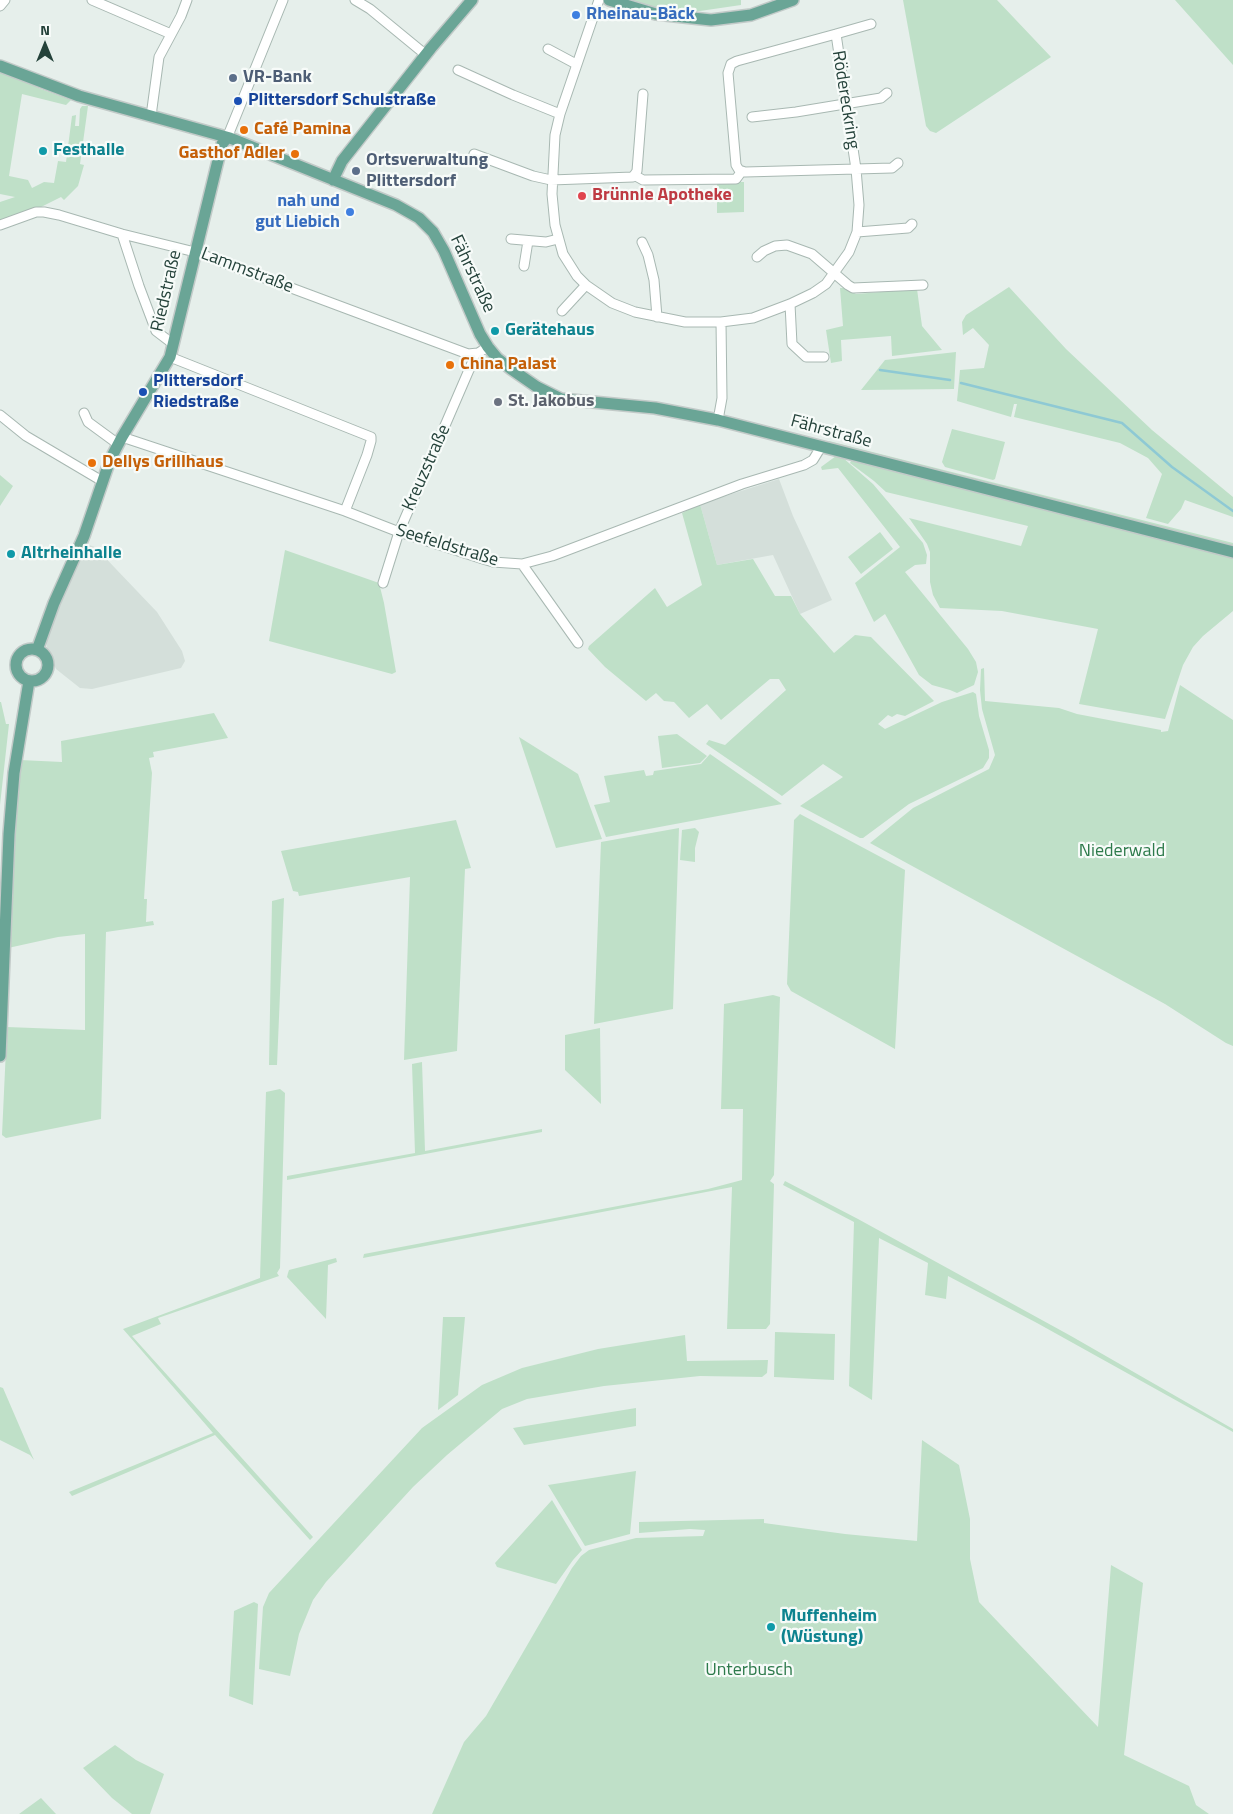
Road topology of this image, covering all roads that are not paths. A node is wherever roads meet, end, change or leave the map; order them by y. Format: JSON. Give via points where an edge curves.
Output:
{"nodes":[{"id":1,"x":5,"y":0,"type":"edge"},
{"id":2,"x":92,"y":0,"type":"edge"},
{"id":3,"x":187,"y":0,"type":"edge"},
{"id":4,"x":283,"y":0,"type":"edge"},
{"id":5,"x":355,"y":0,"type":"edge"},
{"id":6,"x":472,"y":0,"type":"edge"},
{"id":7,"x":599,"y":0,"type":"edge"},
{"id":8,"x":609,"y":0,"type":"edge"},
{"id":9,"x":793,"y":0,"type":"edge"},
{"id":10,"x":372,"y":4,"type":"edge"},
{"id":11,"x":0,"y":6,"type":"edge"},
{"id":12,"x":871,"y":24,"type":"dead end"},
{"id":13,"x":171,"y":34,"type":"junction"},
{"id":14,"x":836,"y":34,"type":"junction"},
{"id":15,"x":548,"y":49,"type":"dead end"},
{"id":16,"x":426,"y":55,"type":"junction"},
{"id":17,"x":576,"y":64,"type":"junction"},
{"id":18,"x":0,"y":66,"type":"edge"},
{"id":19,"x":458,"y":70,"type":"dead end"},
{"id":20,"x":887,"y":93,"type":"dead end"},
{"id":21,"x":644,"y":94,"type":"dead end"},
{"id":22,"x":846,"y":104,"type":"junction"},
{"id":23,"x":560,"y":114,"type":"junction"},
{"id":24,"x":151,"y":116,"type":"junction"},
{"id":25,"x":752,"y":117,"type":"dead end"},
{"id":26,"x":227,"y":138,"type":"junction"},
{"id":27,"x":474,"y":154,"type":"dead end"},
{"id":28,"x":898,"y":163,"type":"dead end"},
{"id":29,"x":856,"y":169,"type":"junction"},
{"id":30,"x":742,"y":171,"type":"junction"},
{"id":31,"x":634,"y":175,"type":"junction"},
{"id":32,"x":332,"y":180,"type":"junction"},
{"id":33,"x":551,"y":180,"type":"junction"},
{"id":34,"x":912,"y":224,"type":"dead end"},
{"id":35,"x":0,"y":225,"type":"edge"},
{"id":36,"x":857,"y":232,"type":"junction"},
{"id":37,"x":122,"y":234,"type":"junction"},
{"id":38,"x":512,"y":239,"type":"dead end"},
{"id":39,"x":558,"y":240,"type":"junction"},
{"id":40,"x":528,"y":241,"type":"junction"},
{"id":41,"x":642,"y":242,"type":"dead end"},
{"id":42,"x":195,"y":252,"type":"junction"},
{"id":43,"x":757,"y":257,"type":"dead end"},
{"id":44,"x":524,"y":266,"type":"dead end"},
{"id":45,"x":834,"y":273,"type":"junction"},
{"id":46,"x":586,"y":285,"type":"junction"},
{"id":47,"x":923,"y":285,"type":"dead end"},
{"id":48,"x":790,"y":304,"type":"junction"},
{"id":49,"x":562,"y":311,"type":"dead end"},
{"id":50,"x":657,"y":317,"type":"junction"},
{"id":51,"x":721,"y":322,"type":"junction"},
{"id":52,"x":173,"y":344,"type":"junction"},
{"id":53,"x":488,"y":348,"type":"junction"},
{"id":54,"x":475,"y":354,"type":"junction"},
{"id":55,"x":170,"y":357,"type":"junction"},
{"id":56,"x":824,"y":357,"type":"dead end"},
{"id":57,"x":84,"y":413,"type":"dead end"},
{"id":58,"x":0,"y":415,"type":"edge"},
{"id":59,"x":718,"y":420,"type":"junction"},
{"id":60,"x":120,"y":441,"type":"junction"},
{"id":61,"x":821,"y":447,"type":"junction"},
{"id":62,"x":102,"y":480,"type":"junction"},
{"id":63,"x":345,"y":511,"type":"junction"},
{"id":64,"x":399,"y":532,"type":"junction"},
{"id":65,"x":1233,"y":552,"type":"edge"},
{"id":66,"x":522,"y":564,"type":"junction"},
{"id":67,"x":383,"y":583,"type":"dead end"},
{"id":68,"x":578,"y":643,"type":"dead end"},
{"id":69,"x":38,"y":645,"type":"junction"},
{"id":70,"x":29,"y":681,"type":"junction"},
{"id":71,"x":0,"y":1056,"type":"edge"}],
"edges":[{"from":1,"to":11,"type":"street"},
{"from":2,"to":13,"type":"street"},
{"from":3,"to":13,"type":"street"},
{"from":4,"to":26,"type":"street"},
{"from":5,"to":10,"type":"street"},
{"from":6,"to":16,"type":"main road"},
{"from":7,"to":17,"type":"street","name":"Rödereckring"},
{"from":8,"to":9,"type":"main road","via":[[656,14],[711,20],[752,15]]},
{"from":10,"to":16,"type":"street"},
{"from":12,"to":14,"type":"street"},
{"from":13,"to":24,"type":"street","via":[[159,57]]},
{"from":14,"to":22,"type":"street","name":"Rödereckring"},
{"from":14,"to":30,"type":"street","name":"Rödereckring","via":[[737,61],[728,68],[736,165]]},
{"from":15,"to":17,"type":"street"},
{"from":16,"to":32,"type":"main road","via":[[342,161]]},
{"from":17,"to":23,"type":"street","name":"Rödereckring"},
{"from":18,"to":24,"type":"main road","name":"Fährstraße","via":[[79,96]]},
{"from":19,"to":23,"type":"street"},
{"from":20,"to":22,"type":"street","via":[[881,98]]},
{"from":21,"to":31,"type":"street"},
{"from":22,"to":25,"type":"street"},
{"from":22,"to":29,"type":"street","name":"Rödereckring"},
{"from":23,"to":33,"type":"street","name":"Rödereckring"},
{"from":24,"to":26,"type":"main road","name":"Fährstraße"},
{"from":26,"to":32,"type":"main road","name":"Fährstraße"},
{"from":26,"to":42,"type":"main road","name":"Riedstraße","via":[[222,144]]},
{"from":27,"to":33,"type":"street"},
{"from":28,"to":29,"type":"street","via":[[892,168]]},
{"from":29,"to":30,"type":"street","name":"Rödereckring"},
{"from":29,"to":36,"type":"street","name":"Rödereckring"},
{"from":30,"to":31,"type":"street","via":[[736,179],[643,180]]},
{"from":31,"to":33,"type":"street","via":[[627,179]]},
{"from":32,"to":53,"type":"main road","name":"Fährstraße","via":[[396,205],[419,218],[433,232]]},
{"from":33,"to":39,"type":"street","name":"Rödereckring"},
{"from":34,"to":36,"type":"street","via":[[908,228]]},
{"from":35,"to":37,"type":"street","name":"Lammstraße","via":[[44,212]]},
{"from":36,"to":45,"type":"street","name":"Rödereckring","via":[[849,252]]},
{"from":37,"to":42,"type":"street","name":"Lammstraße"},
{"from":37,"to":52,"type":"street","via":[[156,331]]},
{"from":38,"to":40,"type":"street"},
{"from":39,"to":40,"type":"street"},
{"from":39,"to":46,"type":"street","name":"Rödereckring","via":[[570,267]]},
{"from":40,"to":44,"type":"street"},
{"from":41,"to":50,"type":"street","via":[[654,280]]},
{"from":42,"to":52,"type":"main road","name":"Riedstraße"},
{"from":42,"to":54,"type":"street","name":"Lammstraße"},
{"from":43,"to":45,"type":"street","via":[[775,246],[787,245],[812,254]]},
{"from":45,"to":47,"type":"street","via":[[853,288]]},
{"from":45,"to":48,"type":"street","name":"Rödereckring","via":[[813,294]]},
{"from":46,"to":49,"type":"street"},
{"from":46,"to":50,"type":"street","name":"Rödereckring","via":[[612,303]]},
{"from":48,"to":51,"type":"street","name":"Rödereckring","via":[[753,318]]},
{"from":48,"to":56,"type":"street","via":[[792,344],[806,357]]},
{"from":50,"to":51,"type":"street","name":"Rödereckring","via":[[685,322]]},
{"from":51,"to":59,"type":"street","via":[[722,398]]},
{"from":52,"to":55,"type":"main road","name":"Riedstraße"},
{"from":53,"to":54,"type":"street"},
{"from":53,"to":59,"type":"main road","name":"Fährstraße","via":[[511,369],[561,399],[656,408]]},
{"from":54,"to":64,"type":"street","name":"Kreuzstraße"},
{"from":55,"to":60,"type":"main road","name":"Riedstraße"},
{"from":55,"to":63,"type":"street","via":[[371,437]]},
{"from":57,"to":60,"type":"street","via":[[88,422]]},
{"from":58,"to":62,"type":"street","via":[[26,436]]},
{"from":59,"to":61,"type":"main road","name":"Fährstraße"},
{"from":60,"to":62,"type":"main road","name":"Riedstraße"},
{"from":60,"to":63,"type":"street","name":"Seefeldstraße"},
{"from":61,"to":65,"type":"main road","name":"Fährstraße"},
{"from":61,"to":66,"type":"street","name":"Seefeldstraße","via":[[813,460],[804,465],[742,484],[552,556]]},
{"from":62,"to":69,"type":"main road","name":"Riedstraße","via":[[84,536]]},
{"from":63,"to":64,"type":"street","name":"Seefeldstraße"},
{"from":64,"to":66,"type":"street","name":"Seefeldstraße","via":[[493,562]]},
{"from":64,"to":67,"type":"street","name":"Kreuzstraße"},
{"from":66,"to":68,"type":"street"},
{"from":69,"to":70,"type":"main road","via":[[45,656],[47,671],[42,678]]},
{"from":69,"to":70,"type":"main road","via":[[22,653],[16,663],[19,675]]},
{"from":70,"to":71,"type":"main road","via":[[17,753],[9,834]]}]}
